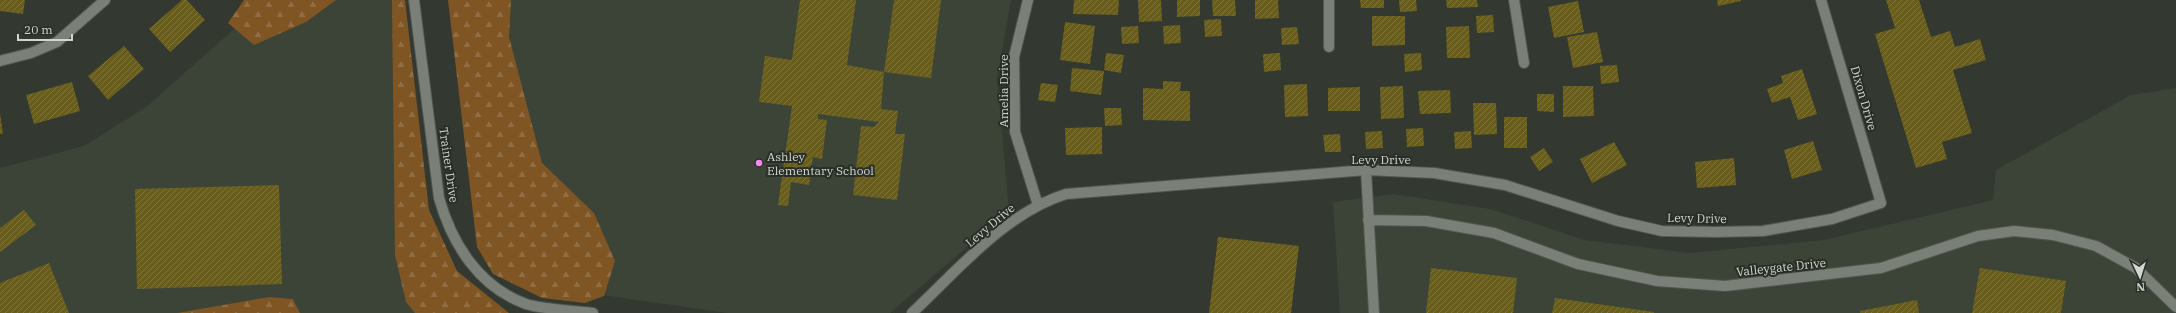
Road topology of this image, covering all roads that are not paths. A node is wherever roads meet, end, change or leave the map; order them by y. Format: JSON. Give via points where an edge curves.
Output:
{"nodes":[{"id":1,"x":105,"y":0,"type":"edge"},
{"id":2,"x":414,"y":0,"type":"edge"},
{"id":3,"x":1028,"y":0,"type":"edge"},
{"id":4,"x":1328,"y":0,"type":"edge"},
{"id":5,"x":1514,"y":0,"type":"edge"},
{"id":6,"x":1821,"y":0,"type":"edge"},
{"id":7,"x":1329,"y":47,"type":"dead end"},
{"id":8,"x":0,"y":61,"type":"edge"},
{"id":9,"x":1524,"y":63,"type":"dead end"},
{"id":10,"x":1366,"y":170,"type":"junction"},
{"id":11,"x":1881,"y":203,"type":"joint"},
{"id":12,"x":1038,"y":205,"type":"junction"},
{"id":13,"x":1368,"y":220,"type":"junction"},
{"id":14,"x":2176,"y":307,"type":"edge"},
{"id":15,"x":593,"y":313,"type":"edge"},
{"id":16,"x":912,"y":313,"type":"edge"},
{"id":17,"x":1374,"y":313,"type":"edge"}],
"edges":[{"from":1,"to":8,"type":"street","via":[[57,42],[31,53]]},
{"from":2,"to":15,"type":"street","name":"Trainer Drive","via":[[439,198],[446,222],[458,247],[470,264],[488,281],[526,304]]},
{"from":3,"to":12,"type":"street","name":"Amelia Drive","via":[[1014,57],[1016,132]]},
{"from":4,"to":7,"type":"street"},
{"from":5,"to":9,"type":"street"},
{"from":6,"to":11,"type":"street","name":"Dixon Drive"},
{"from":10,"to":11,"type":"street","name":"Levy Drive","via":[[1434,173],[1505,185],[1618,221],[1662,231],[1763,231],[1832,219]]},
{"from":10,"to":12,"type":"street","name":"Levy Drive","via":[[1066,194]]},
{"from":10,"to":13,"type":"street"},
{"from":12,"to":16,"type":"street","name":"Levy Drive","via":[[994,236]]},
{"from":13,"to":14,"type":"street","name":"Valleygate Drive","via":[[1426,221],[1494,233],[1578,264],[1657,281],[1725,286],[1881,268],[1978,236],[2014,231],[2053,235],[2096,246],[2136,268]]},
{"from":13,"to":17,"type":"street"}]}
